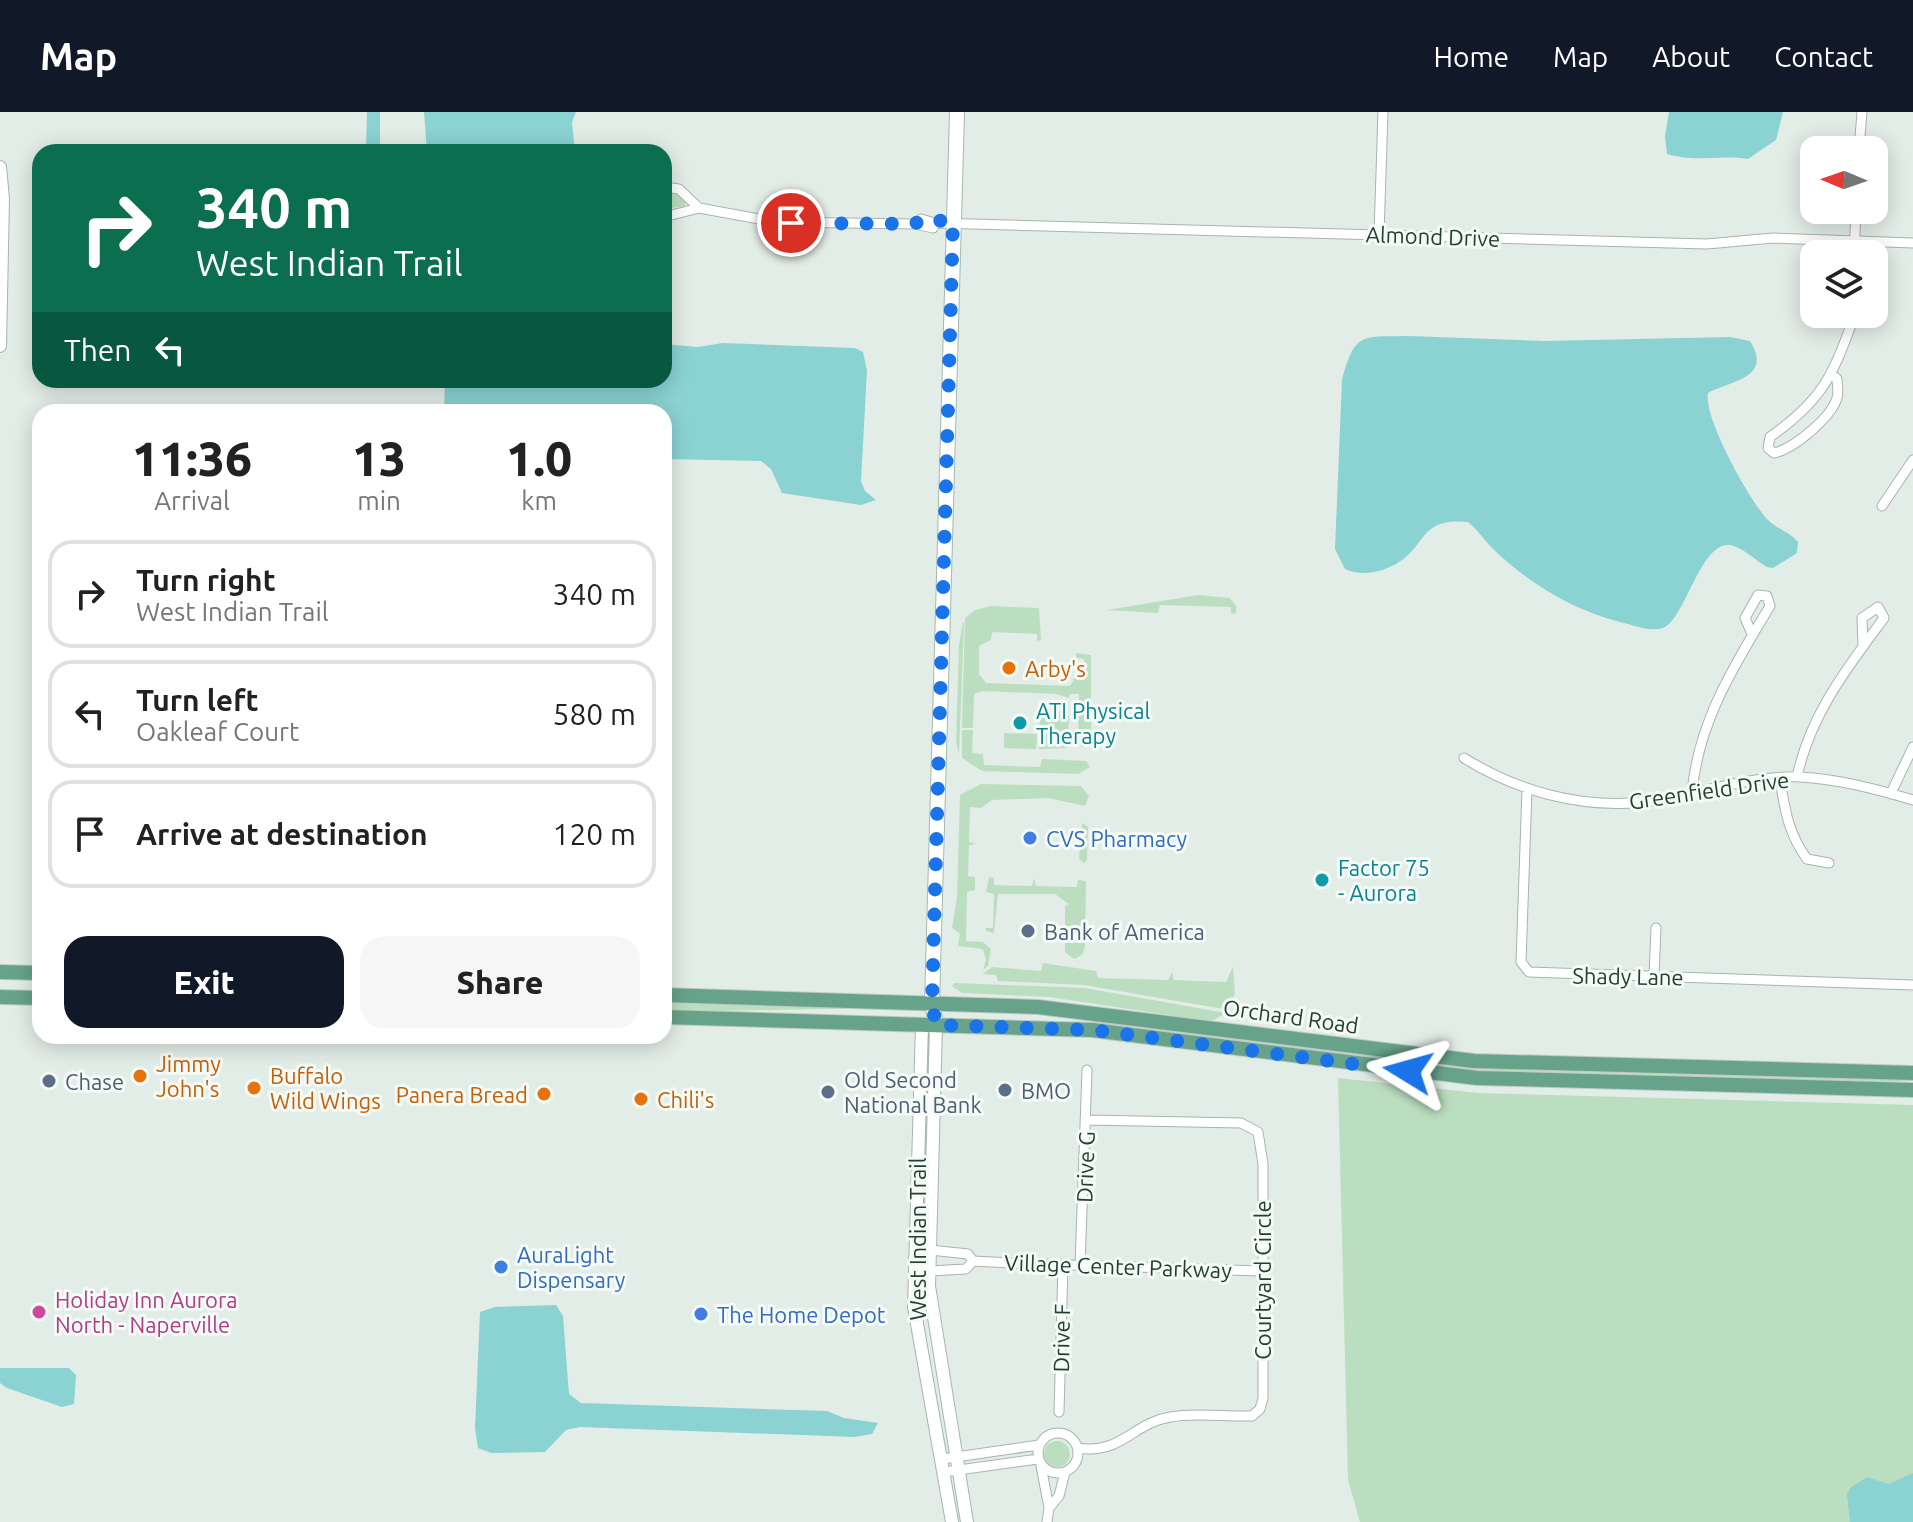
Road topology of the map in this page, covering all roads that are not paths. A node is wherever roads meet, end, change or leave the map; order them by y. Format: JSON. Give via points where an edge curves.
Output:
{"nodes":[{"id":1,"x":957,"y":112,"type":"edge"},
{"id":2,"x":1383,"y":112,"type":"edge"},
{"id":3,"x":1862,"y":112,"type":"edge"},
{"id":4,"x":1860,"y":136,"type":"edge"},
{"id":5,"x":0,"y":167,"type":"edge"},
{"id":6,"x":672,"y":188,"type":"edge"},
{"id":7,"x":699,"y":208,"type":"junction"},
{"id":8,"x":672,"y":215,"type":"edge"},
{"id":9,"x":953,"y":222,"type":"junction"},
{"id":10,"x":1855,"y":224,"type":"edge"},
{"id":11,"x":1379,"y":234,"type":"junction"},
{"id":12,"x":1854,"y":239,"type":"junction"},
{"id":13,"x":1913,"y":243,"type":"edge"},
{"id":14,"x":1,"y":260,"type":"edge"},
{"id":15,"x":1850,"y":328,"type":"edge"},
{"id":16,"x":0,"y":346,"type":"edge"},
{"id":17,"x":1833,"y":375,"type":"junction"},
{"id":18,"x":1913,"y":460,"type":"edge"},
{"id":19,"x":1882,"y":506,"type":"dead end"},
{"id":20,"x":1752,"y":634,"type":"dead end"},
{"id":21,"x":1863,"y":647,"type":"dead end"},
{"id":22,"x":1913,"y":747,"type":"edge"},
{"id":23,"x":1464,"y":758,"type":"dead end"},
{"id":24,"x":1797,"y":777,"type":"junction"},
{"id":25,"x":1780,"y":780,"type":"junction"},
{"id":26,"x":1527,"y":789,"type":"junction"},
{"id":27,"x":1692,"y":793,"type":"junction"},
{"id":28,"x":1891,"y":793,"type":"junction"},
{"id":29,"x":1913,"y":800,"type":"edge"},
{"id":30,"x":1829,"y":863,"type":"dead end"},
{"id":31,"x":1656,"y":928,"type":"dead end"},
{"id":32,"x":0,"y":972,"type":"edge"},
{"id":33,"x":32,"y":973,"type":"edge"},
{"id":34,"x":1654,"y":976,"type":"junction"},
{"id":35,"x":1913,"y":985,"type":"edge"},
{"id":36,"x":672,"y":995,"type":"edge"},
{"id":37,"x":0,"y":997,"type":"edge"},
{"id":38,"x":32,"y":998,"type":"edge"},
{"id":39,"x":932,"y":1004,"type":"junction"},
{"id":40,"x":672,"y":1017,"type":"edge"},
{"id":41,"x":929,"y":1025,"type":"junction"},
{"id":42,"x":1087,"y":1070,"type":"dead end"},
{"id":43,"x":1913,"y":1073,"type":"edge"},
{"id":44,"x":1913,"y":1090,"type":"edge"},
{"id":45,"x":1087,"y":1120,"type":"junction"},
{"id":46,"x":930,"y":1250,"type":"junction"},
{"id":47,"x":913,"y":1259,"type":"junction"},
{"id":48,"x":973,"y":1261,"type":"junction"},
{"id":49,"x":1063,"y":1264,"type":"junction"},
{"id":50,"x":1080,"y":1265,"type":"junction"},
{"id":51,"x":929,"y":1271,"type":"junction"},
{"id":52,"x":1262,"y":1271,"type":"junction"},
{"id":53,"x":1059,"y":1412,"type":"dead end"},
{"id":54,"x":1039,"y":1445,"type":"junction"},
{"id":55,"x":1078,"y":1448,"type":"junction"},
{"id":56,"x":1040,"y":1462,"type":"junction"},
{"id":57,"x":959,"y":1463,"type":"junction"},
{"id":58,"x":943,"y":1466,"type":"junction"},
{"id":59,"x":1065,"y":1472,"type":"junction"},
{"id":60,"x":1049,"y":1508,"type":"junction"},
{"id":61,"x":952,"y":1522,"type":"edge"},
{"id":62,"x":967,"y":1522,"type":"edge"},
{"id":63,"x":1047,"y":1522,"type":"edge"}],
"edges":[{"from":1,"to":9,"type":"main road","name":"West Indian Trail"},
{"from":2,"to":11,"type":"street"},
{"from":3,"to":4,"type":"street"},
{"from":5,"to":14,"type":"street"},
{"from":6,"to":7,"type":"street"},
{"from":7,"to":8,"type":"street"},
{"from":7,"to":9,"type":"street","name":"Almond Drive","via":[[776,222]]},
{"from":9,"to":11,"type":"street","name":"Almond Drive"},
{"from":9,"to":39,"type":"main road","name":"West Indian Trail"},
{"from":10,"to":12,"type":"street"},
{"from":11,"to":12,"type":"street","name":"Almond Drive","via":[[1707,244]]},
{"from":12,"to":13,"type":"street","name":"Almond Drive"},
{"from":14,"to":16,"type":"street"},
{"from":15,"to":17,"type":"street"},
{"from":17,"to":17,"type":"street","via":[[1799,417],[1770,437],[1768,448],[1774,453],[1830,409],[1838,397]]},
{"from":18,"to":19,"type":"street"},
{"from":20,"to":27,"type":"street","via":[[1706,726],[1695,759]]},
{"from":21,"to":24,"type":"street","via":[[1816,720]]},
{"from":22,"to":28,"type":"street"},
{"from":23,"to":26,"type":"street","name":"Greenfield Drive"},
{"from":24,"to":25,"type":"street","name":"Greenfield Drive"},
{"from":24,"to":28,"type":"street","name":"Greenfield Drive"},
{"from":25,"to":27,"type":"street","name":"Greenfield Drive"},
{"from":25,"to":30,"type":"street","via":[[1786,822],[1796,844],[1807,859]]},
{"from":26,"to":27,"type":"street","name":"Greenfield Drive","via":[[1606,802]]},
{"from":26,"to":34,"type":"street","name":"Shady Lane","via":[[1521,962],[1525,969],[1535,974]]},
{"from":28,"to":29,"type":"street","name":"Greenfield Drive"},
{"from":31,"to":34,"type":"street"},
{"from":32,"to":33,"type":"main road"},
{"from":34,"to":35,"type":"street","name":"Shady Lane"},
{"from":36,"to":39,"type":"main road","name":"Orchard Road"},
{"from":37,"to":38,"type":"main road"},
{"from":39,"to":41,"type":"main road","name":"West Indian Trail"},
{"from":39,"to":43,"type":"main road","name":"Orchard Road","via":[[1087,1011],[1474,1061]]},
{"from":40,"to":41,"type":"main road","name":"Orchard Road"},
{"from":41,"to":44,"type":"main road","name":"Orchard Road","via":[[1092,1030],[1477,1078]]},
{"from":41,"to":46,"type":"street","name":"West Indian Trail","via":[[934,1145]]},
{"from":41,"to":47,"type":"street","name":"West Indian Trail"},
{"from":42,"to":45,"type":"street","name":"Drive G"},
{"from":45,"to":50,"type":"street","name":"Drive G"},
{"from":45,"to":52,"type":"street","name":"Courtyard Circle","via":[[1253,1127],[1262,1143]]},
{"from":46,"to":47,"type":"street"},
{"from":46,"to":48,"type":"street","name":"Village Center Parkway","via":[[968,1254]]},
{"from":46,"to":51,"type":"street","name":"West Indian Trail"},
{"from":47,"to":51,"type":"street"},
{"from":47,"to":58,"type":"street","name":"West Indian Trail","via":[[919,1341]]},
{"from":48,"to":49,"type":"street","name":"Village Center Parkway"},
{"from":48,"to":51,"type":"street","name":"Village Center Parkway","via":[[966,1269]]},
{"from":49,"to":50,"type":"street","name":"Village Center Parkway"},
{"from":49,"to":53,"type":"street","name":"Drive F"},
{"from":50,"to":52,"type":"street","name":"Village Center Parkway"},
{"from":51,"to":57,"type":"street","name":"West Indian Trail"},
{"from":52,"to":55,"type":"street","name":"Courtyard Circle","via":[[1263,1398],[1257,1413],[1168,1417],[1118,1444]]},
{"from":54,"to":55,"type":"street","via":[[1057,1432],[1073,1439]]},
{"from":54,"to":56,"type":"street"},
{"from":54,"to":57,"type":"street"},
{"from":55,"to":59,"type":"street","via":[[1075,1464]]},
{"from":56,"to":57,"type":"street"},
{"from":56,"to":59,"type":"street","via":[[1055,1474]]},
{"from":56,"to":60,"type":"street"},
{"from":57,"to":58,"type":"street"},
{"from":57,"to":62,"type":"street","name":"West Indian Trail"},
{"from":58,"to":61,"type":"street","name":"West Indian Trail"},
{"from":59,"to":60,"type":"street","via":[[1059,1496]]},
{"from":60,"to":63,"type":"street"}]}
